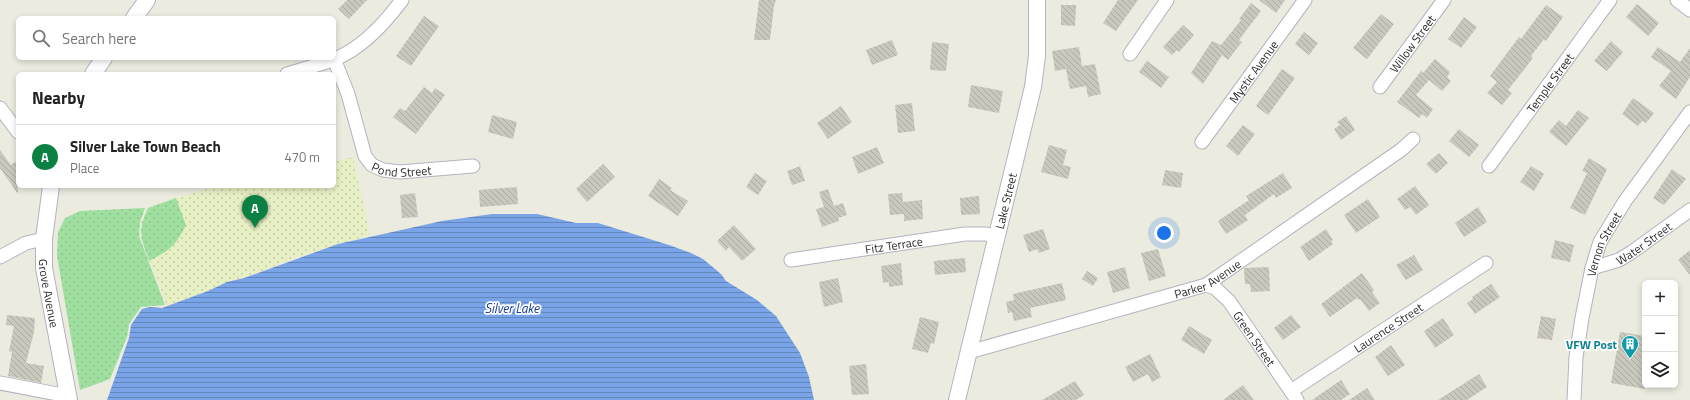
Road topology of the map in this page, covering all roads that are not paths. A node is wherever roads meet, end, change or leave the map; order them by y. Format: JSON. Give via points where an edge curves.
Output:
{"nodes":[{"id":1,"x":146,"y":0,"type":"edge"},
{"id":2,"x":402,"y":0,"type":"edge"},
{"id":3,"x":1036,"y":0,"type":"edge"},
{"id":4,"x":1167,"y":0,"type":"edge"},
{"id":5,"x":1305,"y":0,"type":"edge"},
{"id":6,"x":1444,"y":0,"type":"edge"},
{"id":7,"x":1610,"y":0,"type":"edge"},
{"id":8,"x":1677,"y":0,"type":"edge"},
{"id":9,"x":1690,"y":10,"type":"edge"},
{"id":10,"x":135,"y":16,"type":"edge"},
{"id":11,"x":1130,"y":54,"type":"dead end"},
{"id":12,"x":336,"y":58,"type":"edge"},
{"id":13,"x":103,"y":60,"type":"edge"},
{"id":14,"x":331,"y":60,"type":"edge"},
{"id":15,"x":334,"y":60,"type":"edge"},
{"id":16,"x":94,"y":72,"type":"edge"},
{"id":17,"x":293,"y":72,"type":"edge"},
{"id":18,"x":1380,"y":86,"type":"dead end"},
{"id":19,"x":0,"y":108,"type":"edge"},
{"id":20,"x":1690,"y":112,"type":"edge"},
{"id":21,"x":16,"y":129,"type":"edge"},
{"id":22,"x":1413,"y":139,"type":"dead end"},
{"id":23,"x":1202,"y":142,"type":"dead end"},
{"id":24,"x":473,"y":166,"type":"dead end"},
{"id":25,"x":1488,"y":166,"type":"dead end"},
{"id":26,"x":51,"y":188,"type":"edge"},
{"id":27,"x":1690,"y":210,"type":"edge"},
{"id":28,"x":997,"y":237,"type":"junction"},
{"id":29,"x":44,"y":239,"type":"junction"},
{"id":30,"x":0,"y":257,"type":"edge"},
{"id":31,"x":791,"y":260,"type":"dead end"},
{"id":32,"x":1486,"y":263,"type":"dead end"},
{"id":33,"x":1592,"y":268,"type":"junction"},
{"id":34,"x":1206,"y":285,"type":"junction"},
{"id":35,"x":969,"y":352,"type":"junction"},
{"id":36,"x":0,"y":383,"type":"edge"},
{"id":37,"x":1294,"y":396,"type":"edge"},
{"id":38,"x":68,"y":398,"type":"edge"},
{"id":39,"x":957,"y":400,"type":"edge"},
{"id":40,"x":1574,"y":400,"type":"edge"}],
"edges":[{"from":1,"to":10,"type":"street"},
{"from":2,"to":12,"type":"street","via":[[390,16],[361,43]]},
{"from":3,"to":28,"type":"street","name":"Lake Street","via":[[1037,56],[1033,87]]},
{"from":4,"to":11,"type":"street"},
{"from":5,"to":23,"type":"street","name":"Mystic Avenue"},
{"from":6,"to":18,"type":"street","name":"Willow Street"},
{"from":7,"to":25,"type":"street","name":"Temple Street"},
{"from":8,"to":9,"type":"street"},
{"from":13,"to":16,"type":"street"},
{"from":14,"to":17,"type":"street"},
{"from":15,"to":24,"type":"street","name":"Pond Street","via":[[348,94],[365,156],[372,165],[383,170],[400,172]]},
{"from":19,"to":21,"type":"street"},
{"from":20,"to":33,"type":"street","name":"Vernon Street","via":[[1614,216],[1600,242]]},
{"from":22,"to":34,"type":"street","name":"Parker Avenue","via":[[1401,150]]},
{"from":26,"to":29,"type":"street","name":"Grove Avenue"},
{"from":27,"to":33,"type":"street","name":"Water Street","via":[[1619,260]]},
{"from":28,"to":31,"type":"street","name":"Fitz Terrace","via":[[965,234]]},
{"from":28,"to":35,"type":"street","name":"Lake Street"},
{"from":29,"to":30,"type":"street","via":[[26,243]]},
{"from":29,"to":38,"type":"street","name":"Grove Avenue","via":[[46,278]]},
{"from":32,"to":37,"type":"street","name":"Laurence Street"},
{"from":33,"to":40,"type":"street","name":"Vernon Street","via":[[1579,337]]},
{"from":34,"to":35,"type":"street","name":"Parker Avenue"},
{"from":34,"to":37,"type":"street","name":"Green Street","via":[[1215,288],[1229,301]]},
{"from":35,"to":39,"type":"street","name":"Lake Street"},
{"from":36,"to":38,"type":"street"}]}
